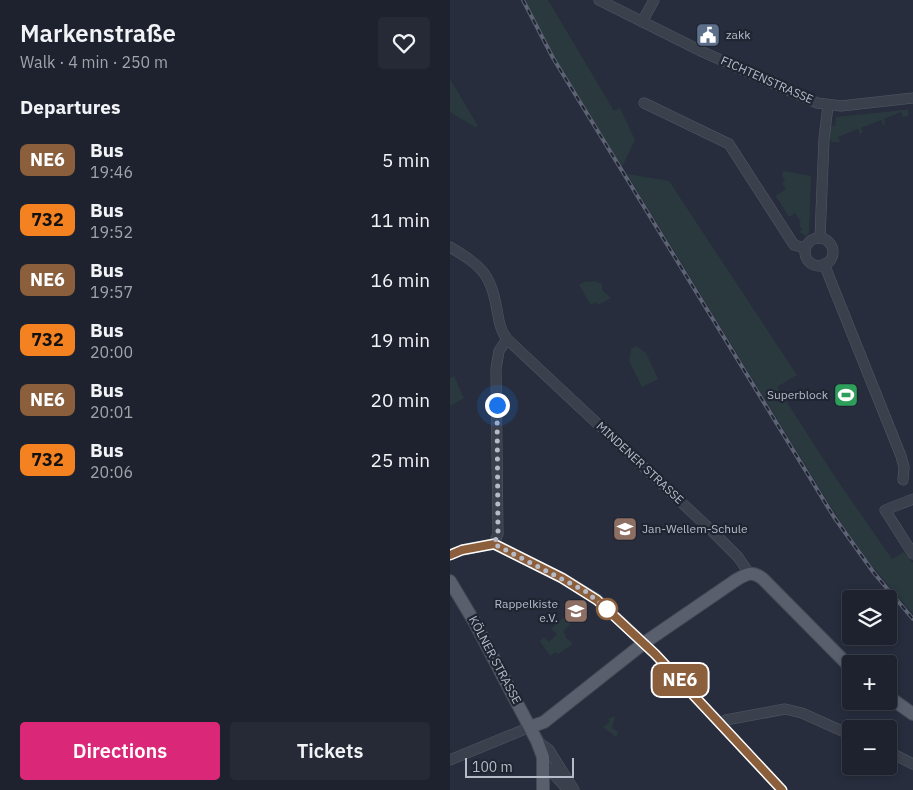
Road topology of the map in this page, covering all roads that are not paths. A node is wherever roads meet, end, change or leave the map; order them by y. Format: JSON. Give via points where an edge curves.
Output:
{"nodes":[{"id":1,"x":599,"y":0,"type":"edge"},
{"id":2,"x":654,"y":0,"type":"edge"},
{"id":3,"x":642,"y":22,"type":"junction"},
{"id":4,"x":913,"y":98,"type":"edge"},
{"id":5,"x":644,"y":104,"type":"dead end"},
{"id":6,"x":828,"y":106,"type":"junction"},
{"id":7,"x":820,"y":238,"type":"junction"},
{"id":8,"x":450,"y":247,"type":"edge"},
{"id":9,"x":805,"y":248,"type":"junction"},
{"id":10,"x":824,"y":264,"type":"junction"},
{"id":11,"x":507,"y":339,"type":"junction"},
{"id":12,"x":903,"y":480,"type":"dead end"},
{"id":13,"x":913,"y":499,"type":"edge"},
{"id":14,"x":494,"y":544,"type":"junction"},
{"id":15,"x":913,"y":554,"type":"edge"},
{"id":16,"x":450,"y":555,"type":"edge"},
{"id":17,"x":750,"y":573,"type":"junction"},
{"id":18,"x":450,"y":581,"type":"edge"},
{"id":19,"x":644,"y":643,"type":"junction"},
{"id":20,"x":842,"y":659,"type":"edge"},
{"id":21,"x":897,"y":703,"type":"edge"},
{"id":22,"x":913,"y":714,"type":"edge"},
{"id":23,"x":721,"y":723,"type":"junction"},
{"id":24,"x":530,"y":727,"type":"junction"},
{"id":25,"x":842,"y":731,"type":"edge"},
{"id":26,"x":537,"y":741,"type":"junction"},
{"id":27,"x":897,"y":756,"type":"edge"},
{"id":28,"x":450,"y":760,"type":"edge"},
{"id":29,"x":913,"y":764,"type":"edge"},
{"id":30,"x":547,"y":781,"type":"edge"},
{"id":31,"x":535,"y":790,"type":"edge"},
{"id":32,"x":568,"y":790,"type":"edge"},
{"id":33,"x":574,"y":790,"type":"edge"},
{"id":34,"x":782,"y":790,"type":"edge"}],
"edges":[{"from":1,"to":3,"type":"street","name":"FICHTENSTRASSE"},
{"from":2,"to":3,"type":"street"},
{"from":3,"to":6,"type":"street","name":"FICHTENSTRASSE","via":[[804,99]]},
{"from":4,"to":6,"type":"street","name":"FICHTENSTRASSE"},
{"from":5,"to":9,"type":"street","via":[[729,144],[794,246]]},
{"from":6,"to":7,"type":"street","name":"FICHTENSTRASSE"},
{"from":7,"to":9,"type":"street","via":[[813,239]]},
{"from":7,"to":10,"type":"street","via":[[828,241],[832,248],[830,259]]},
{"from":8,"to":11,"type":"street","name":"MINDENER STRASSE","via":[[488,276],[500,326]]},
{"from":9,"to":10,"type":"street","via":[[805,256],[810,262]]},
{"from":10,"to":12,"type":"street","via":[[901,456]]},
{"from":11,"to":14,"type":"street","via":[[498,351],[496,369],[498,534]]},
{"from":11,"to":17,"type":"street","name":"MINDENER STRASSE","via":[[713,532]]},
{"from":13,"to":15,"type":"street","via":[[885,510]]},
{"from":14,"to":16,"type":"street"},
{"from":14,"to":19,"type":"street","via":[[585,591]]},
{"from":17,"to":19,"type":"main road"},
{"from":17,"to":20,"type":"main road","name":"MINDENER STRASSE","via":[[763,579]]},
{"from":18,"to":24,"type":"main road","name":"KÖLNER STRASSE"},
{"from":19,"to":23,"type":"street"},
{"from":19,"to":24,"type":"main road","via":[[548,720]]},
{"from":21,"to":22,"type":"main road"},
{"from":23,"to":25,"type":"street","via":[[785,709]]},
{"from":23,"to":34,"type":"street"},
{"from":24,"to":26,"type":"main road","name":"KÖLNER STRASSE"},
{"from":24,"to":28,"type":"street"},
{"from":26,"to":30,"type":"main road"},
{"from":26,"to":31,"type":"main road"},
{"from":26,"to":33,"type":"street","name":"KÖLNER STRASSE","via":[[548,750]]},
{"from":27,"to":29,"type":"street"},
{"from":30,"to":32,"type":"street"}]}
